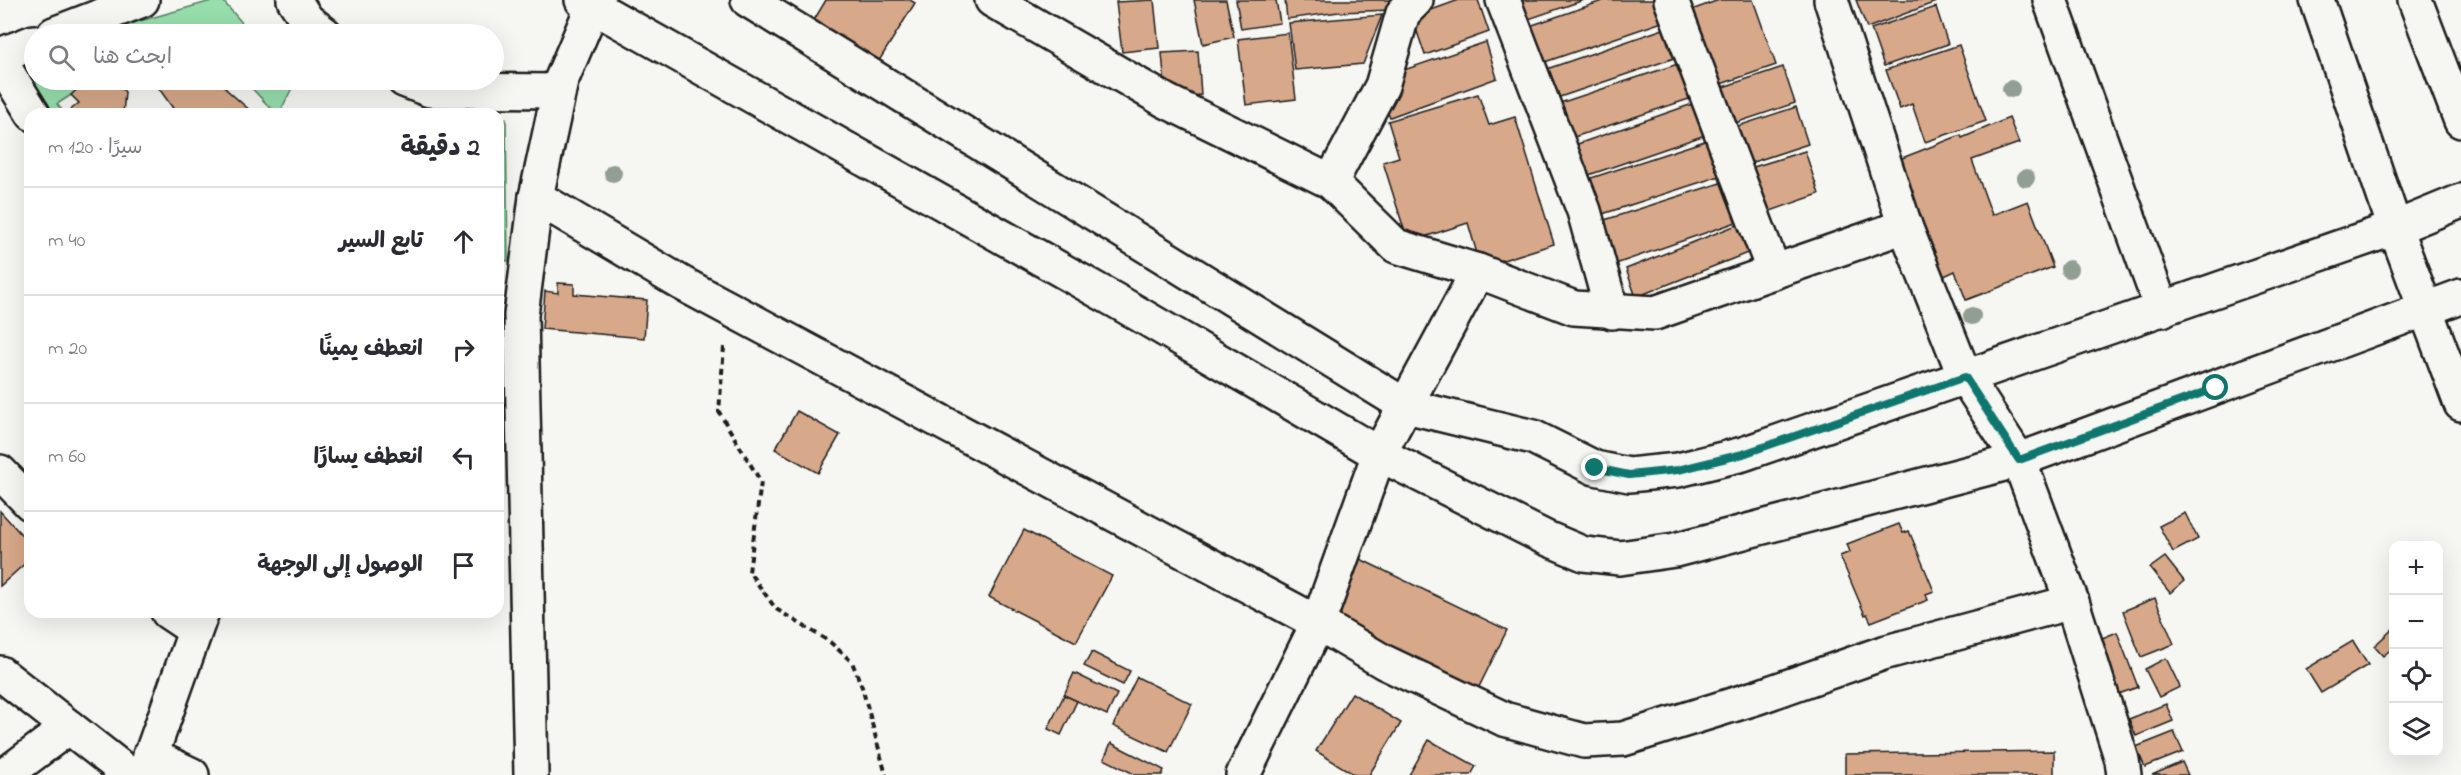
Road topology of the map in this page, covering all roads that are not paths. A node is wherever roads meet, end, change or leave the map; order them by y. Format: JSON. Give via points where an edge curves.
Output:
{"nodes":[{"id":1,"x":142,"y":0,"type":"edge"},
{"id":2,"x":294,"y":0,"type":"edge"},
{"id":3,"x":748,"y":0,"type":"edge"},
{"id":4,"x":992,"y":0,"type":"edge"},
{"id":5,"x":1416,"y":0,"type":"edge"},
{"id":6,"x":1503,"y":0,"type":"edge"},
{"id":7,"x":1671,"y":0,"type":"edge"},
{"id":8,"x":1831,"y":0,"type":"edge"},
{"id":9,"x":2050,"y":0,"type":"edge"},
{"id":10,"x":2317,"y":0,"type":"edge"},
{"id":11,"x":2415,"y":0,"type":"edge"},
{"id":12,"x":591,"y":2,"type":"edge"},
{"id":13,"x":80,"y":24,"type":"edge"},
{"id":14,"x":312,"y":24,"type":"edge"},
{"id":15,"x":24,"y":46,"type":"edge"},
{"id":16,"x":0,"y":56,"type":"edge"},
{"id":17,"x":0,"y":61,"type":"edge"},
{"id":18,"x":430,"y":90,"type":"edge"},
{"id":19,"x":558,"y":91,"type":"junction"},
{"id":20,"x":29,"y":108,"type":"edge"},
{"id":21,"x":2461,"y":121,"type":"edge"},
{"id":22,"x":1331,"y":182,"type":"junction"},
{"id":23,"x":536,"y":197,"type":"junction"},
{"id":24,"x":2461,"y":201,"type":"edge"},
{"id":25,"x":1905,"y":226,"type":"junction"},
{"id":26,"x":2395,"y":228,"type":"junction"},
{"id":27,"x":1478,"y":271,"type":"junction"},
{"id":28,"x":1774,"y":272,"type":"junction"},
{"id":29,"x":2461,"y":296,"type":"edge"},
{"id":30,"x":2162,"y":310,"type":"junction"},
{"id":31,"x":2426,"y":310,"type":"junction"},
{"id":32,"x":1612,"y":312,"type":"junction"},
{"id":33,"x":1965,"y":377,"type":"junction"},
{"id":34,"x":2461,"y":404,"type":"edge"},
{"id":35,"x":1407,"y":406,"type":"junction"},
{"id":36,"x":1379,"y":454,"type":"junction"},
{"id":37,"x":2019,"y":460,"type":"junction"},
{"id":38,"x":0,"y":472,"type":"edge"},
{"id":39,"x":24,"y":497,"type":"edge"},
{"id":40,"x":2072,"y":602,"type":"junction"},
{"id":41,"x":199,"y":621,"type":"edge"},
{"id":42,"x":1318,"y":623,"type":"junction"},
{"id":43,"x":0,"y":674,"type":"edge"},
{"id":44,"x":69,"y":727,"type":"junction"},
{"id":45,"x":142,"y":768,"type":"edge"},
{"id":46,"x":5,"y":775,"type":"edge"},
{"id":47,"x":192,"y":775,"type":"edge"},
{"id":48,"x":531,"y":775,"type":"edge"},
{"id":49,"x":1243,"y":775,"type":"edge"},
{"id":50,"x":2124,"y":775,"type":"edge"}],
"edges":[{"from":1,"to":13,"type":"street"},
{"from":2,"to":14,"type":"street"},
{"from":3,"to":35,"type":"street"},
{"from":4,"to":22,"type":"street","via":[[1166,101]]},
{"from":5,"to":22,"type":"street","via":[[1402,13],[1382,86]]},
{"from":6,"to":32,"type":"street","via":[[1584,211]]},
{"from":7,"to":28,"type":"street"},
{"from":8,"to":25,"type":"street"},
{"from":9,"to":30,"type":"street"},
{"from":10,"to":26,"type":"street"},
{"from":11,"to":21,"type":"street"},
{"from":12,"to":19,"type":"street"},
{"from":12,"to":36,"type":"street"},
{"from":15,"to":16,"type":"street"},
{"from":17,"to":20,"type":"street"},
{"from":18,"to":19,"type":"street"},
{"from":19,"to":23,"type":"street"},
{"from":22,"to":27,"type":"street","via":[[1396,246]]},
{"from":23,"to":42,"type":"street","via":[[683,284]]},
{"from":23,"to":48,"type":"street","via":[[521,315]]},
{"from":24,"to":26,"type":"street"},
{"from":25,"to":28,"type":"street"},
{"from":25,"to":33,"type":"street"},
{"from":26,"to":30,"type":"street"},
{"from":26,"to":31,"type":"street"},
{"from":27,"to":32,"type":"street","via":[[1574,308]]},
{"from":27,"to":35,"type":"street"},
{"from":28,"to":32,"type":"street","via":[[1655,313]]},
{"from":29,"to":31,"type":"street"},
{"from":30,"to":33,"type":"street"},
{"from":31,"to":34,"type":"street"},
{"from":31,"to":37,"type":"street"},
{"from":33,"to":35,"type":"street","via":[[1743,454],[1678,470],[1629,475],[1595,468],[1533,437]]},
{"from":33,"to":37,"type":"street"},
{"from":35,"to":36,"type":"street"},
{"from":36,"to":37,"type":"street","via":[[1546,538],[1584,554],[1620,558],[1675,550]]},
{"from":36,"to":42,"type":"street"},
{"from":37,"to":40,"type":"street"},
{"from":38,"to":39,"type":"street"},
{"from":40,"to":42,"type":"street","via":[[1883,653],[1633,736],[1584,741],[1504,719],[1384,662]]},
{"from":40,"to":50,"type":"street"},
{"from":41,"to":45,"type":"street"},
{"from":42,"to":49,"type":"street"},
{"from":43,"to":44,"type":"street"},
{"from":44,"to":45,"type":"street"},
{"from":44,"to":46,"type":"street"},
{"from":45,"to":47,"type":"street"}]}
